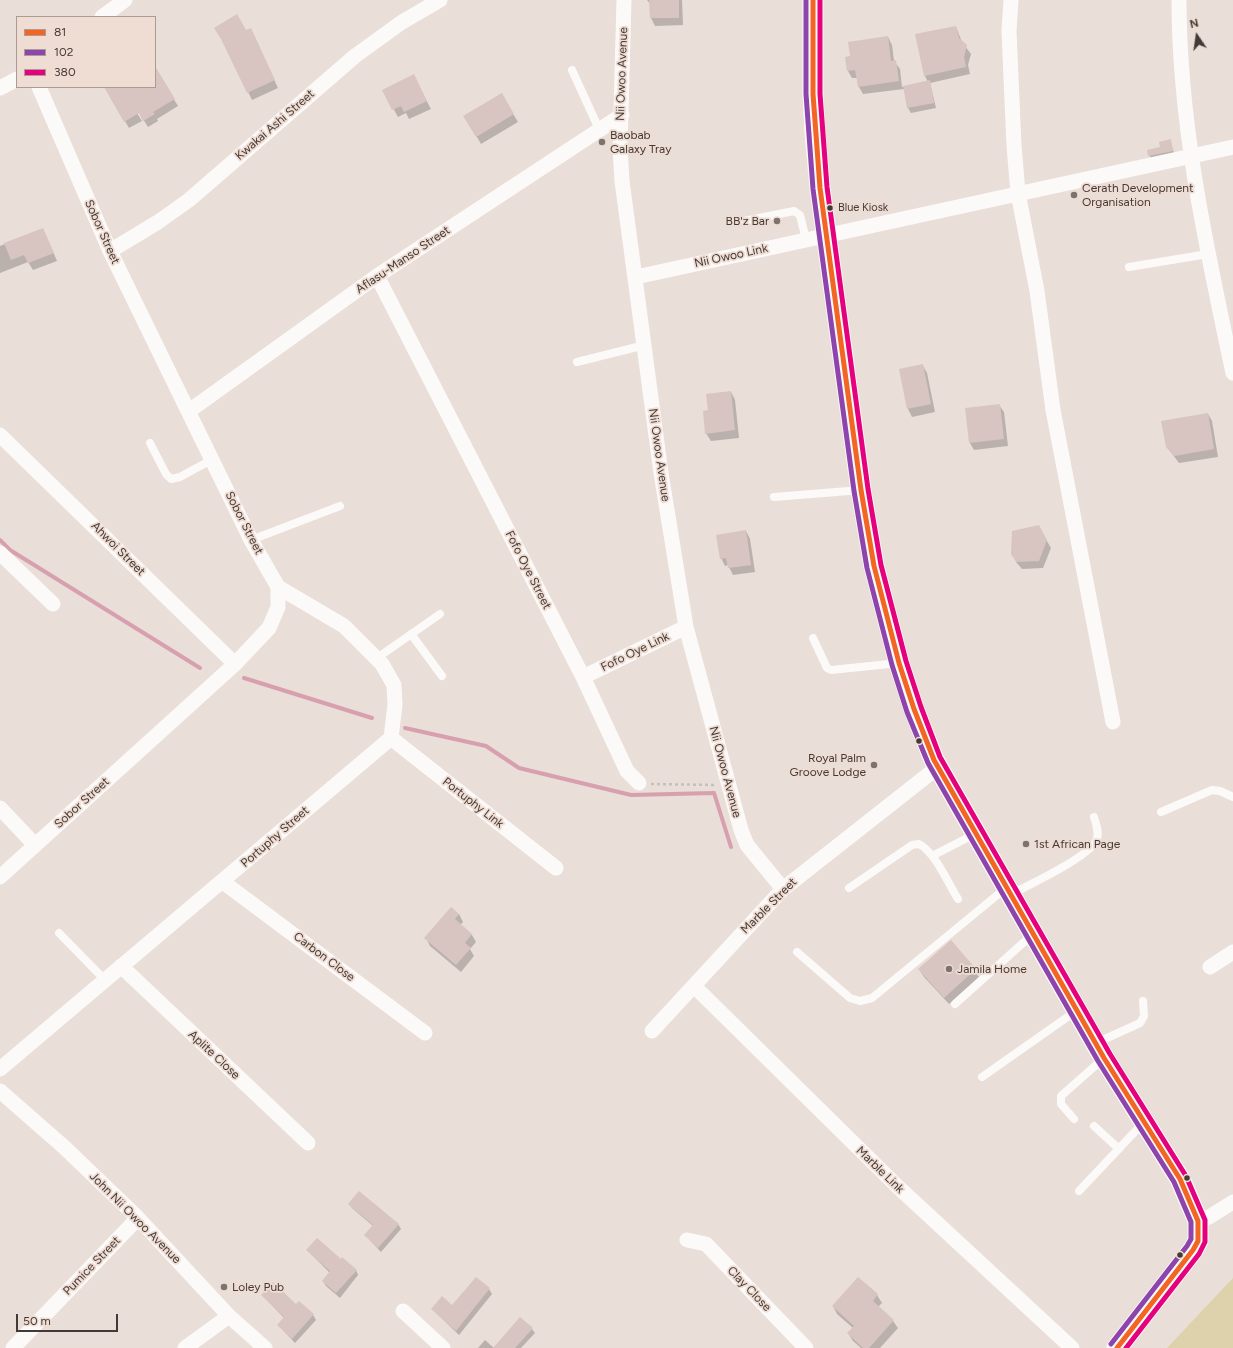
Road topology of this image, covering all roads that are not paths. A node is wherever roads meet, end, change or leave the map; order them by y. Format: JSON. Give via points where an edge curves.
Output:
{"nodes":[{"id":1,"x":124,"y":0,"type":"edge"},
{"id":2,"x":440,"y":0,"type":"edge"},
{"id":3,"x":624,"y":0,"type":"edge"},
{"id":4,"x":813,"y":0,"type":"edge"},
{"id":5,"x":1010,"y":0,"type":"edge"},
{"id":6,"x":1179,"y":0,"type":"edge"},
{"id":7,"x":103,"y":16,"type":"edge"},
{"id":8,"x":572,"y":70,"type":"dead end"},
{"id":9,"x":16,"y":79,"type":"edge"},
{"id":10,"x":0,"y":88,"type":"edge"},
{"id":11,"x":39,"y":88,"type":"edge"},
{"id":12,"x":622,"y":115,"type":"junction"},
{"id":13,"x":599,"y":129,"type":"junction"},
{"id":14,"x":1233,"y":147,"type":"edge"},
{"id":15,"x":1190,"y":155,"type":"junction"},
{"id":16,"x":1018,"y":193,"type":"junction"},
{"id":17,"x":744,"y":221,"type":"dead end"},
{"id":18,"x":827,"y":236,"type":"junction"},
{"id":19,"x":806,"y":240,"type":"junction"},
{"id":20,"x":110,"y":251,"type":"junction"},
{"id":21,"x":1208,"y":254,"type":"junction"},
{"id":22,"x":1129,"y":267,"type":"dead end"},
{"id":23,"x":377,"y":276,"type":"junction"},
{"id":24,"x":636,"y":277,"type":"junction"},
{"id":25,"x":645,"y":346,"type":"junction"},
{"id":26,"x":577,"y":362,"type":"dead end"},
{"id":27,"x":1232,"y":364,"type":"edge"},
{"id":28,"x":189,"y":411,"type":"junction"},
{"id":29,"x":0,"y":435,"type":"edge"},
{"id":30,"x":150,"y":444,"type":"dead end"},
{"id":31,"x":213,"y":460,"type":"junction"},
{"id":32,"x":861,"y":490,"type":"junction"},
{"id":33,"x":774,"y":497,"type":"dead end"},
{"id":34,"x":340,"y":506,"type":"dead end"},
{"id":35,"x":251,"y":540,"type":"junction"},
{"id":36,"x":0,"y":552,"type":"edge"},
{"id":37,"x":278,"y":587,"type":"junction"},
{"id":38,"x":53,"y":604,"type":"dead end"},
{"id":39,"x":440,"y":614,"type":"dead end"},
{"id":40,"x":686,"y":627,"type":"junction"},
{"id":41,"x":411,"y":634,"type":"junction"},
{"id":42,"x":813,"y":638,"type":"dead end"},
{"id":43,"x":377,"y":658,"type":"junction"},
{"id":44,"x":899,"y":663,"type":"junction"},
{"id":45,"x":235,"y":664,"type":"junction"},
{"id":46,"x":442,"y":676,"type":"dead end"},
{"id":47,"x":583,"y":677,"type":"junction"},
{"id":48,"x":1113,"y":722,"type":"dead end"},
{"id":49,"x":390,"y":738,"type":"junction"},
{"id":50,"x":938,"y":767,"type":"junction"},
{"id":51,"x":639,"y":783,"type":"road end"},
{"id":52,"x":1233,"y":797,"type":"edge"},
{"id":53,"x":0,"y":808,"type":"edge"},
{"id":54,"x":1161,"y":812,"type":"dead end"},
{"id":55,"x":1094,"y":817,"type":"dead end"},
{"id":56,"x":975,"y":834,"type":"junction"},
{"id":57,"x":35,"y":845,"type":"junction"},
{"id":58,"x":932,"y":856,"type":"junction"},
{"id":59,"x":556,"y":868,"type":"dead end"},
{"id":60,"x":0,"y":877,"type":"edge"},
{"id":61,"x":223,"y":882,"type":"junction"},
{"id":62,"x":849,"y":888,"type":"dead end"},
{"id":63,"x":783,"y":889,"type":"junction"},
{"id":64,"x":1009,"y":891,"type":"junction"},
{"id":65,"x":958,"y":898,"type":"dead end"},
{"id":66,"x":60,"y":933,"type":"dead end"},
{"id":67,"x":1034,"y":933,"type":"junction"},
{"id":68,"x":797,"y":952,"type":"dead end"},
{"id":69,"x":1233,"y":952,"type":"edge"},
{"id":70,"x":121,"y":966,"type":"junction"},
{"id":71,"x":1210,"y":967,"type":"dead end"},
{"id":72,"x":105,"y":980,"type":"junction"},
{"id":73,"x":694,"y":986,"type":"junction"},
{"id":74,"x":1143,"y":1001,"type":"dead end"},
{"id":75,"x":955,"y":1004,"type":"dead end"},
{"id":76,"x":1076,"y":1011,"type":"junction"},
{"id":77,"x":652,"y":1032,"type":"dead end"},
{"id":78,"x":425,"y":1033,"type":"dead end"},
{"id":79,"x":1099,"y":1051,"type":"junction"},
{"id":80,"x":0,"y":1069,"type":"edge"},
{"id":81,"x":982,"y":1077,"type":"dead end"},
{"id":82,"x":0,"y":1091,"type":"edge"},
{"id":83,"x":1074,"y":1119,"type":"dead end"},
{"id":84,"x":1144,"y":1122,"type":"junction"},
{"id":85,"x":1094,"y":1126,"type":"dead end"},
{"id":86,"x":308,"y":1143,"type":"dead end"},
{"id":87,"x":1119,"y":1149,"type":"junction"},
{"id":88,"x":1079,"y":1190,"type":"dead end"},
{"id":89,"x":1233,"y":1202,"type":"edge"},
{"id":90,"x":138,"y":1218,"type":"junction"},
{"id":91,"x":1198,"y":1221,"type":"junction"},
{"id":92,"x":688,"y":1240,"type":"dead end"},
{"id":93,"x":403,"y":1311,"type":"dead end"},
{"id":94,"x":229,"y":1316,"type":"junction"},
{"id":95,"x":13,"y":1348,"type":"edge"},
{"id":96,"x":185,"y":1348,"type":"edge"},
{"id":97,"x":265,"y":1348,"type":"edge"},
{"id":98,"x":443,"y":1348,"type":"edge"},
{"id":99,"x":806,"y":1348,"type":"edge"},
{"id":100,"x":1072,"y":1348,"type":"edge"},
{"id":101,"x":1117,"y":1348,"type":"edge"}],
"edges":[{"from":1,"to":7,"type":"street"},
{"from":2,"to":20,"type":"street","name":"Kwakai Ashi Street","via":[[402,22],[355,56],[189,200]]},
{"from":3,"to":12,"type":"street","name":"Nii Owoo Avenue"},
{"from":4,"to":18,"type":"street","via":[[814,124]]},
{"from":5,"to":16,"type":"street","via":[[1009,31]]},
{"from":6,"to":15,"type":"street","via":[[1179,37]]},
{"from":8,"to":13,"type":"lane"},
{"from":9,"to":10,"type":"street"},
{"from":11,"to":20,"type":"street","name":"Sobor Street"},
{"from":12,"to":13,"type":"street","name":"Aflasu-Manso Street"},
{"from":12,"to":24,"type":"street","name":"Nii Owoo Avenue","via":[[622,181]]},
{"from":13,"to":23,"type":"street","name":"Aflasu-Manso Street"},
{"from":14,"to":15,"type":"street","name":"Nii Owoo Link"},
{"from":15,"to":16,"type":"street","name":"Nii Owoo Link"},
{"from":15,"to":21,"type":"street"},
{"from":16,"to":18,"type":"street","name":"Nii Owoo Link"},
{"from":16,"to":48,"type":"street","via":[[1037,291],[1053,410]]},
{"from":17,"to":19,"type":"lane","via":[[794,211],[800,215]]},
{"from":18,"to":19,"type":"street","name":"Nii Owoo Link"},
{"from":18,"to":32,"type":"street"},
{"from":19,"to":24,"type":"street","name":"Nii Owoo Link"},
{"from":20,"to":28,"type":"street","name":"Sobor Street"},
{"from":21,"to":22,"type":"lane"},
{"from":21,"to":27,"type":"street"},
{"from":23,"to":28,"type":"street","name":"Aflasu-Manso Street"},
{"from":23,"to":47,"type":"street","name":"Fofo Oye Street"},
{"from":24,"to":25,"type":"street","name":"Nii Owoo Avenue"},
{"from":25,"to":26,"type":"lane"},
{"from":25,"to":40,"type":"street","name":"Nii Owoo Avenue","via":[[661,473]]},
{"from":28,"to":31,"type":"street","name":"Sobor Street"},
{"from":29,"to":45,"type":"street","name":"Ahwoi Street"},
{"from":30,"to":31,"type":"lane","via":[[171,479]]},
{"from":31,"to":35,"type":"street","name":"Sobor Street"},
{"from":32,"to":33,"type":"lane"},
{"from":32,"to":44,"type":"street","via":[[874,566]]},
{"from":34,"to":35,"type":"lane"},
{"from":35,"to":37,"type":"street","name":"Sobor Street"},
{"from":36,"to":38,"type":"street"},
{"from":37,"to":43,"type":"street","via":[[344,626]]},
{"from":37,"to":45,"type":"street","name":"Sobor Street","via":[[278,607],[270,628]]},
{"from":39,"to":41,"type":"lane"},
{"from":40,"to":47,"type":"street","name":"Fofo Oye Link"},
{"from":40,"to":63,"type":"street","name":"Nii Owoo Avenue","via":[[741,830],[747,845]]},
{"from":41,"to":43,"type":"lane"},
{"from":41,"to":46,"type":"lane"},
{"from":42,"to":44,"type":"lane","via":[[827,668],[831,670]]},
{"from":43,"to":49,"type":"street","via":[[394,685],[395,705]]},
{"from":44,"to":50,"type":"street","via":[[914,709]]},
{"from":45,"to":57,"type":"street","name":"Sobor Street"},
{"from":47,"to":51,"type":"street","name":"Fofo Oye Street","via":[[627,771]]},
{"from":49,"to":59,"type":"street","name":"Portuphy Link"},
{"from":49,"to":61,"type":"street","name":"Portuphy Street"},
{"from":50,"to":56,"type":"street"},
{"from":50,"to":63,"type":"street","name":"Marble Street"},
{"from":52,"to":54,"type":"lane","via":[[1212,790]]},
{"from":53,"to":57,"type":"street"},
{"from":55,"to":64,"type":"lane","via":[[1098,833],[1091,847],[1073,860]]},
{"from":56,"to":58,"type":"lane"},
{"from":56,"to":64,"type":"street"},
{"from":57,"to":60,"type":"street","name":"Sobor Street"},
{"from":58,"to":62,"type":"lane","via":[[925,847],[919,844],[912,845]]},
{"from":58,"to":65,"type":"lane"},
{"from":61,"to":70,"type":"street","name":"Portuphy Street"},
{"from":61,"to":78,"type":"street","name":"Carbon Close"},
{"from":63,"to":73,"type":"street","name":"Marble Street"},
{"from":64,"to":67,"type":"street"},
{"from":64,"to":68,"type":"lane","via":[[872,998],[860,1001],[850,998]]},
{"from":66,"to":72,"type":"lane"},
{"from":67,"to":75,"type":"lane"},
{"from":67,"to":76,"type":"street"},
{"from":69,"to":71,"type":"street"},
{"from":70,"to":72,"type":"street","name":"Portuphy Street"},
{"from":70,"to":86,"type":"street","name":"Aplite Close"},
{"from":72,"to":80,"type":"street","name":"Portuphy Street"},
{"from":73,"to":77,"type":"street","name":"Marble Street"},
{"from":73,"to":100,"type":"street","name":"Marble Link","via":[[897,1186]]},
{"from":74,"to":79,"type":"lane","via":[[1144,1016],[1140,1023]]},
{"from":76,"to":79,"type":"street"},
{"from":76,"to":81,"type":"lane"},
{"from":79,"to":83,"type":"lane","via":[[1061,1096],[1061,1104]]},
{"from":79,"to":84,"type":"street"},
{"from":82,"to":90,"type":"street","name":"John Nii Owoo Avenue","via":[[64,1146]]},
{"from":84,"to":87,"type":"lane"},
{"from":84,"to":91,"type":"street","via":[[1180,1179]]},
{"from":85,"to":87,"type":"lane"},
{"from":87,"to":88,"type":"lane"},
{"from":89,"to":91,"type":"street"},
{"from":90,"to":94,"type":"street","name":"John Nii Owoo Avenue"},
{"from":90,"to":95,"type":"street","name":"Pumice Street"},
{"from":91,"to":101,"type":"street","via":[[1198,1241],[1193,1250]]},
{"from":92,"to":99,"type":"street","name":"Clay Close","via":[[706,1244]]},
{"from":93,"to":98,"type":"street"},
{"from":94,"to":96,"type":"street"},
{"from":94,"to":97,"type":"street","name":"John Nii Owoo Avenue"}]}
